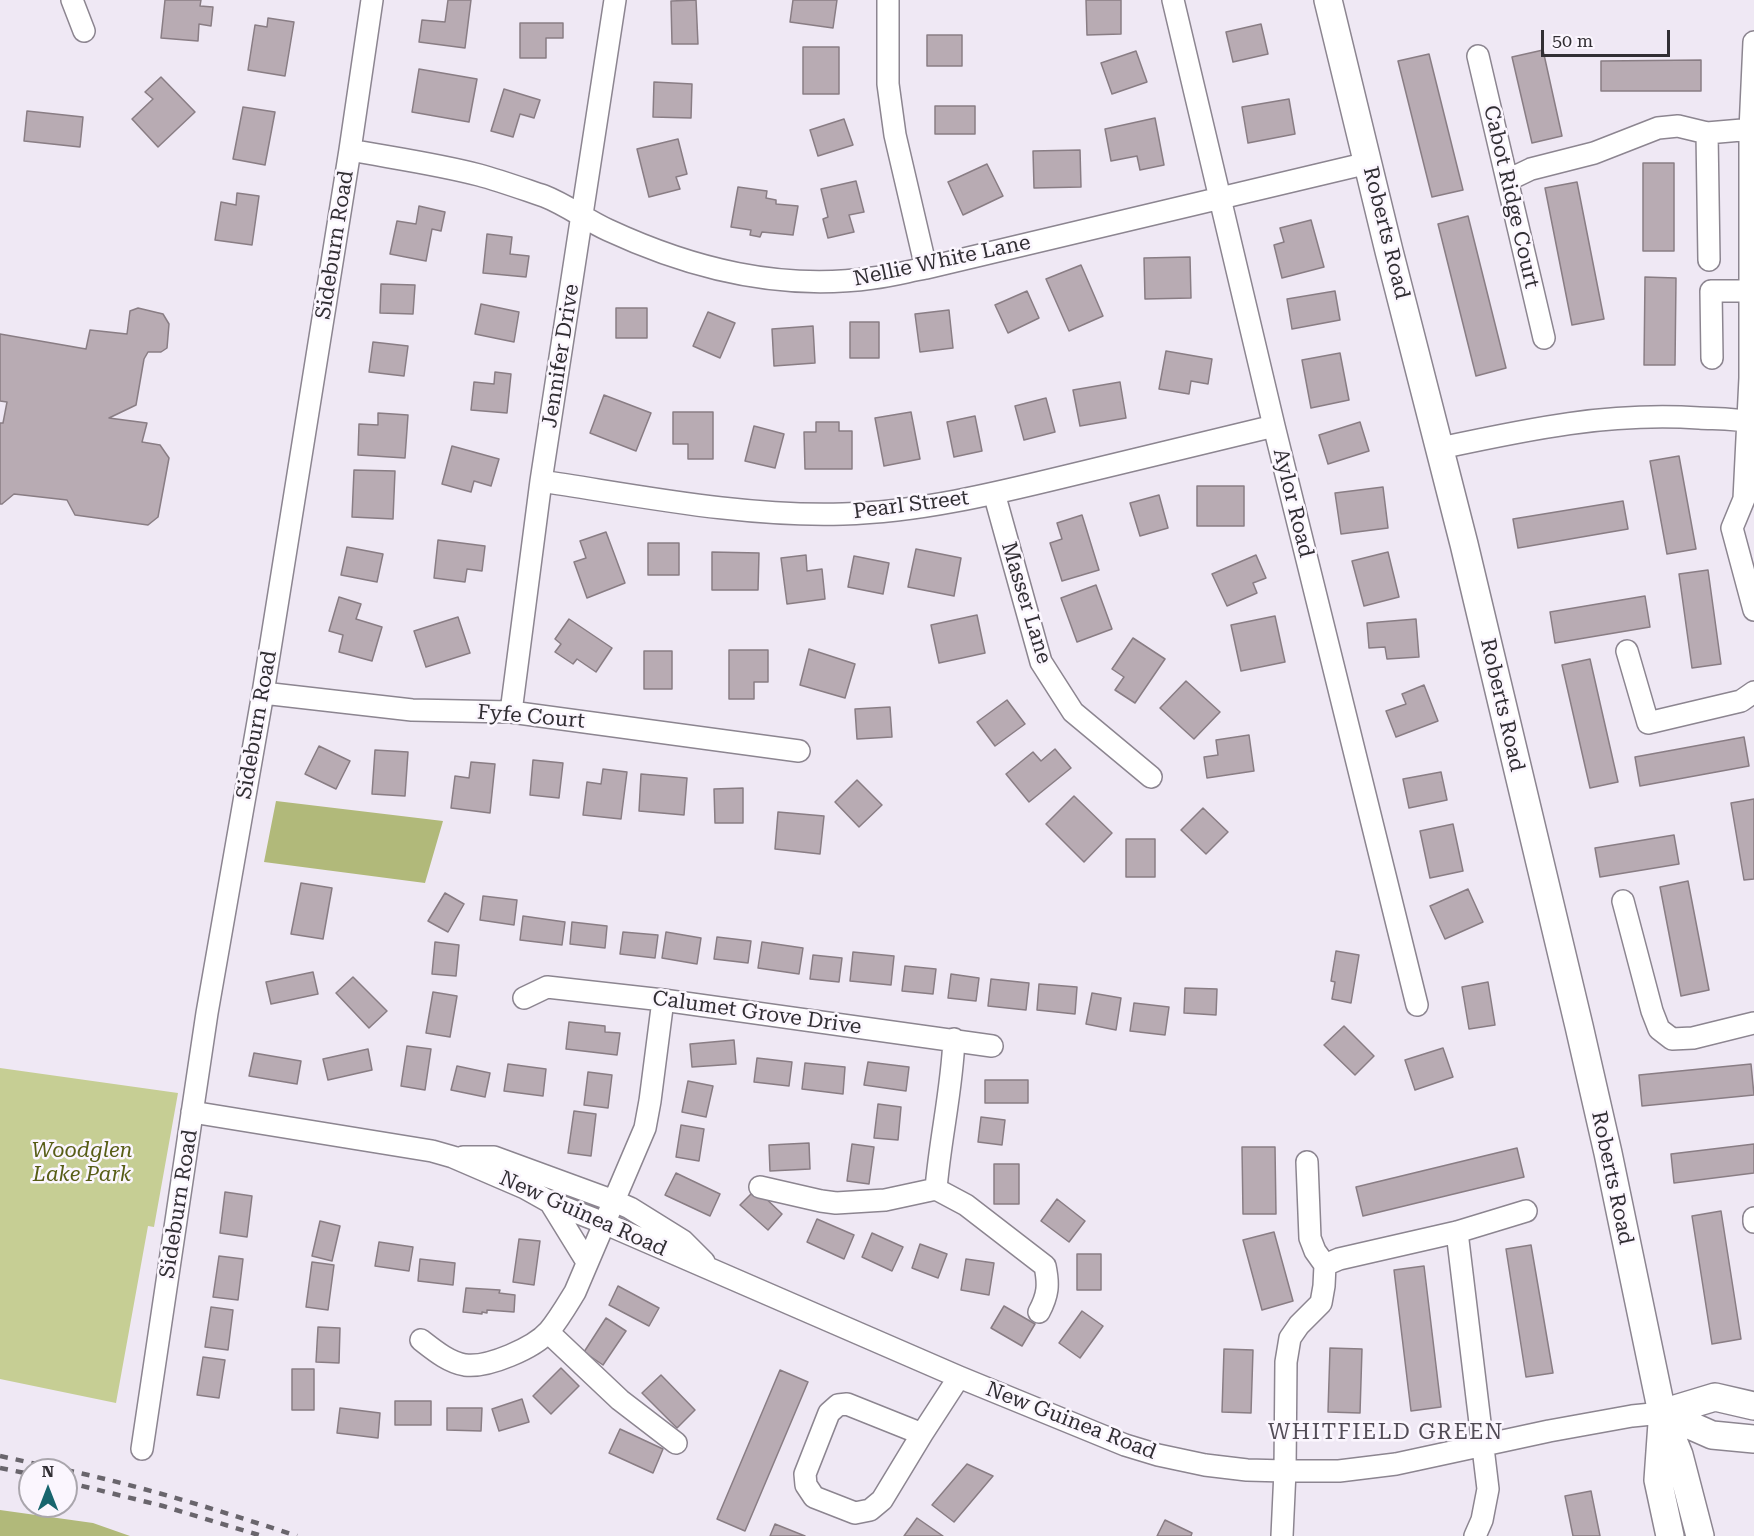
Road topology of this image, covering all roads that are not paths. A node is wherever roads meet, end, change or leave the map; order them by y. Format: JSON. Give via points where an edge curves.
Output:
{"nodes":[{"id":1,"x":72,"y":0,"type":"edge"},
{"id":2,"x":372,"y":0,"type":"edge"},
{"id":3,"x":615,"y":0,"type":"edge"},
{"id":4,"x":888,"y":0,"type":"edge"},
{"id":5,"x":1173,"y":0,"type":"edge"},
{"id":6,"x":1328,"y":0,"type":"edge"},
{"id":7,"x":84,"y":31,"type":"dead end"},
{"id":8,"x":1754,"y":42,"type":"edge"},
{"id":9,"x":1478,"y":56,"type":"dead end"},
{"id":10,"x":1752,"y":130,"type":"edge"},
{"id":11,"x":1707,"y":133,"type":"junction"},
{"id":12,"x":350,"y":150,"type":"junction"},
{"id":13,"x":1368,"y":163,"type":"junction"},
{"id":14,"x":1508,"y":180,"type":"junction"},
{"id":15,"x":1220,"y":198,"type":"junction"},
{"id":16,"x":583,"y":215,"type":"junction"},
{"id":17,"x":1709,"y":260,"type":"dead end"},
{"id":18,"x":926,"y":268,"type":"junction"},
{"id":19,"x":1750,"y":291,"type":"junction"},
{"id":20,"x":1544,"y":338,"type":"dead end"},
{"id":21,"x":1712,"y":358,"type":"dead end"},
{"id":22,"x":1750,"y":422,"type":"edge"},
{"id":23,"x":1274,"y":426,"type":"junction"},
{"id":24,"x":1440,"y":448,"type":"junction"},
{"id":25,"x":541,"y":481,"type":"junction"},
{"id":26,"x":994,"y":493,"type":"junction"},
{"id":27,"x":1754,"y":610,"type":"edge"},
{"id":28,"x":1627,"y":651,"type":"dead end"},
{"id":29,"x":1754,"y":692,"type":"edge"},
{"id":30,"x":263,"y":693,"type":"junction"},
{"id":31,"x":511,"y":712,"type":"junction"},
{"id":32,"x":799,"y":751,"type":"dead end"},
{"id":33,"x":1151,"y":777,"type":"dead end"},
{"id":34,"x":1623,"y":901,"type":"dead end"},
{"id":35,"x":524,"y":998,"type":"dead end"},
{"id":36,"x":663,"y":1000,"type":"junction"},
{"id":37,"x":1417,"y":1005,"type":"dead end"},
{"id":38,"x":1754,"y":1023,"type":"edge"},
{"id":39,"x":954,"y":1039,"type":"junction"},
{"id":40,"x":992,"y":1046,"type":"dead end"},
{"id":41,"x":192,"y":1112,"type":"junction"},
{"id":42,"x":453,"y":1157,"type":"junction"},
{"id":43,"x":1307,"y":1161,"type":"dead end"},
{"id":44,"x":760,"y":1187,"type":"dead end"},
{"id":45,"x":936,"y":1190,"type":"junction"},
{"id":46,"x":614,"y":1201,"type":"junction"},
{"id":47,"x":550,"y":1202,"type":"junction"},
{"id":48,"x":1526,"y":1211,"type":"dead end"},
{"id":49,"x":604,"y":1222,"type":"junction"},
{"id":50,"x":1457,"y":1232,"type":"junction"},
{"id":51,"x":587,"y":1262,"type":"junction"},
{"id":52,"x":1325,"y":1265,"type":"junction"},
{"id":53,"x":713,"y":1270,"type":"junction"},
{"id":54,"x":1039,"y":1312,"type":"dead end"},
{"id":55,"x":548,"y":1332,"type":"junction"},
{"id":56,"x":421,"y":1340,"type":"dead end"},
{"id":57,"x":959,"y":1377,"type":"junction"},
{"id":58,"x":1754,"y":1406,"type":"edge"},
{"id":59,"x":1662,"y":1413,"type":"junction"},
{"id":60,"x":922,"y":1434,"type":"junction"},
{"id":61,"x":1754,"y":1439,"type":"edge"},
{"id":62,"x":676,"y":1443,"type":"dead end"},
{"id":63,"x":1482,"y":1445,"type":"junction"},
{"id":64,"x":142,"y":1449,"type":"dead end"},
{"id":65,"x":1285,"y":1471,"type":"junction"},
{"id":66,"x":1282,"y":1536,"type":"edge"},
{"id":67,"x":1475,"y":1536,"type":"edge"},
{"id":68,"x":1671,"y":1536,"type":"edge"},
{"id":69,"x":1700,"y":1536,"type":"edge"}],
"edges":[{"from":1,"to":7,"type":"street"},
{"from":2,"to":12,"type":"street","name":"Sideburn Road"},
{"from":3,"to":16,"type":"street","name":"Jennifer Drive"},
{"from":4,"to":18,"type":"street","via":[[888,84]]},
{"from":5,"to":15,"type":"street","name":"Aylor Road"},
{"from":6,"to":13,"type":"main road","name":"Roberts Road"},
{"from":8,"to":10,"type":"street"},
{"from":9,"to":14,"type":"street","name":"Cabot Ridge Court"},
{"from":10,"to":11,"type":"street"},
{"from":10,"to":19,"type":"street"},
{"from":11,"to":14,"type":"street","via":[[1678,126],[1658,128]]},
{"from":11,"to":17,"type":"street"},
{"from":12,"to":16,"type":"street","name":"Nellie White Lane","via":[[480,175],[563,204]]},
{"from":12,"to":30,"type":"street","name":"Sideburn Road"},
{"from":13,"to":15,"type":"street","name":"Nellie White Lane"},
{"from":13,"to":24,"type":"main road","name":"Roberts Road"},
{"from":14,"to":20,"type":"street","name":"Cabot Ridge Court"},
{"from":15,"to":18,"type":"street","name":"Nellie White Lane"},
{"from":15,"to":23,"type":"street","name":"Aylor Road"},
{"from":16,"to":18,"type":"street","name":"Nellie White Lane","via":[[670,256],[752,277],[840,281]]},
{"from":16,"to":25,"type":"street","name":"Jennifer Drive"},
{"from":19,"to":21,"type":"street","via":[[1711,291]]},
{"from":19,"to":22,"type":"street"},
{"from":22,"to":24,"type":"street","via":[[1662,415],[1608,417]]},
{"from":22,"to":27,"type":"street","via":[[1744,499],[1732,528]]},
{"from":23,"to":26,"type":"street","name":"Pearl Street"},
{"from":23,"to":37,"type":"street","name":"Aylor Road"},
{"from":24,"to":59,"type":"main road","name":"Roberts Road","via":[[1579,1026]]},
{"from":25,"to":26,"type":"street","name":"Pearl Street","via":[[720,508],[802,514],[885,512]]},
{"from":25,"to":31,"type":"street","name":"Jennifer Drive"},
{"from":26,"to":33,"type":"street","name":"Masser Lane","via":[[1041,662],[1073,712]]},
{"from":28,"to":29,"type":"street","via":[[1648,723],[1741,701]]},
{"from":30,"to":31,"type":"street","name":"Fyfe Court","via":[[412,711]]},
{"from":30,"to":41,"type":"street","name":"Sideburn Road"},
{"from":31,"to":32,"type":"street","name":"Fyfe Court"},
{"from":34,"to":38,"type":"street","via":[[1659,1029],[1672,1039],[1694,1038]]},
{"from":35,"to":36,"type":"street","name":"Calumet Grove Drive","via":[[547,987]]},
{"from":36,"to":39,"type":"street","name":"Calumet Grove Drive"},
{"from":36,"to":46,"type":"street","via":[[645,1128]]},
{"from":39,"to":40,"type":"street","name":"Calumet Grove Drive"},
{"from":39,"to":45,"type":"street"},
{"from":41,"to":42,"type":"street","name":"New Guinea Road"},
{"from":41,"to":64,"type":"street","name":"Sideburn Road"},
{"from":42,"to":46,"type":"street","name":"New Guinea Road","via":[[494,1157]]},
{"from":42,"to":47,"type":"street","name":"New Guinea Road"},
{"from":43,"to":52,"type":"street","via":[[1310,1238]]},
{"from":44,"to":45,"type":"street","via":[[836,1203],[885,1200]]},
{"from":45,"to":54,"type":"street","via":[[966,1205],[1045,1266],[1048,1283]]},
{"from":46,"to":49,"type":"street"},
{"from":46,"to":53,"type":"street","name":"New Guinea Road","via":[[683,1240]]},
{"from":47,"to":49,"type":"street","name":"New Guinea Road"},
{"from":47,"to":51,"type":"street"},
{"from":48,"to":50,"type":"street"},
{"from":49,"to":51,"type":"street"},
{"from":49,"to":53,"type":"street","name":"New Guinea Road"},
{"from":50,"to":52,"type":"street"},
{"from":50,"to":63,"type":"street"},
{"from":51,"to":55,"type":"street","via":[[567,1306]]},
{"from":52,"to":65,"type":"street","via":[[1321,1303],[1290,1338],[1286,1362]]},
{"from":53,"to":57,"type":"street","name":"New Guinea Road"},
{"from":55,"to":56,"type":"street","via":[[525,1349],[474,1365],[448,1360]]},
{"from":55,"to":62,"type":"street","via":[[620,1400]]},
{"from":57,"to":60,"type":"street"},
{"from":57,"to":65,"type":"street","name":"New Guinea Road","via":[[1158,1455],[1205,1465]]},
{"from":58,"to":59,"type":"main road","name":"New Guinea Road","via":[[1715,1397]]},
{"from":59,"to":61,"type":"main road","name":"New Guinea Road","via":[[1712,1435]]},
{"from":59,"to":63,"type":"street","name":"New Guinea Road"},
{"from":59,"to":68,"type":"main road","via":[[1658,1480]]},
{"from":59,"to":69,"type":"main road","via":[[1679,1455]]},
{"from":60,"to":60,"type":"street","via":[[847,1404],[838,1405],[829,1413],[805,1474],[806,1485],[814,1497],[855,1513],[870,1510],[882,1500]]},
{"from":63,"to":65,"type":"street","name":"New Guinea Road","via":[[1396,1464],[1340,1471]]},
{"from":63,"to":67,"type":"street","via":[[1488,1489]]},
{"from":65,"to":66,"type":"street"}]}
